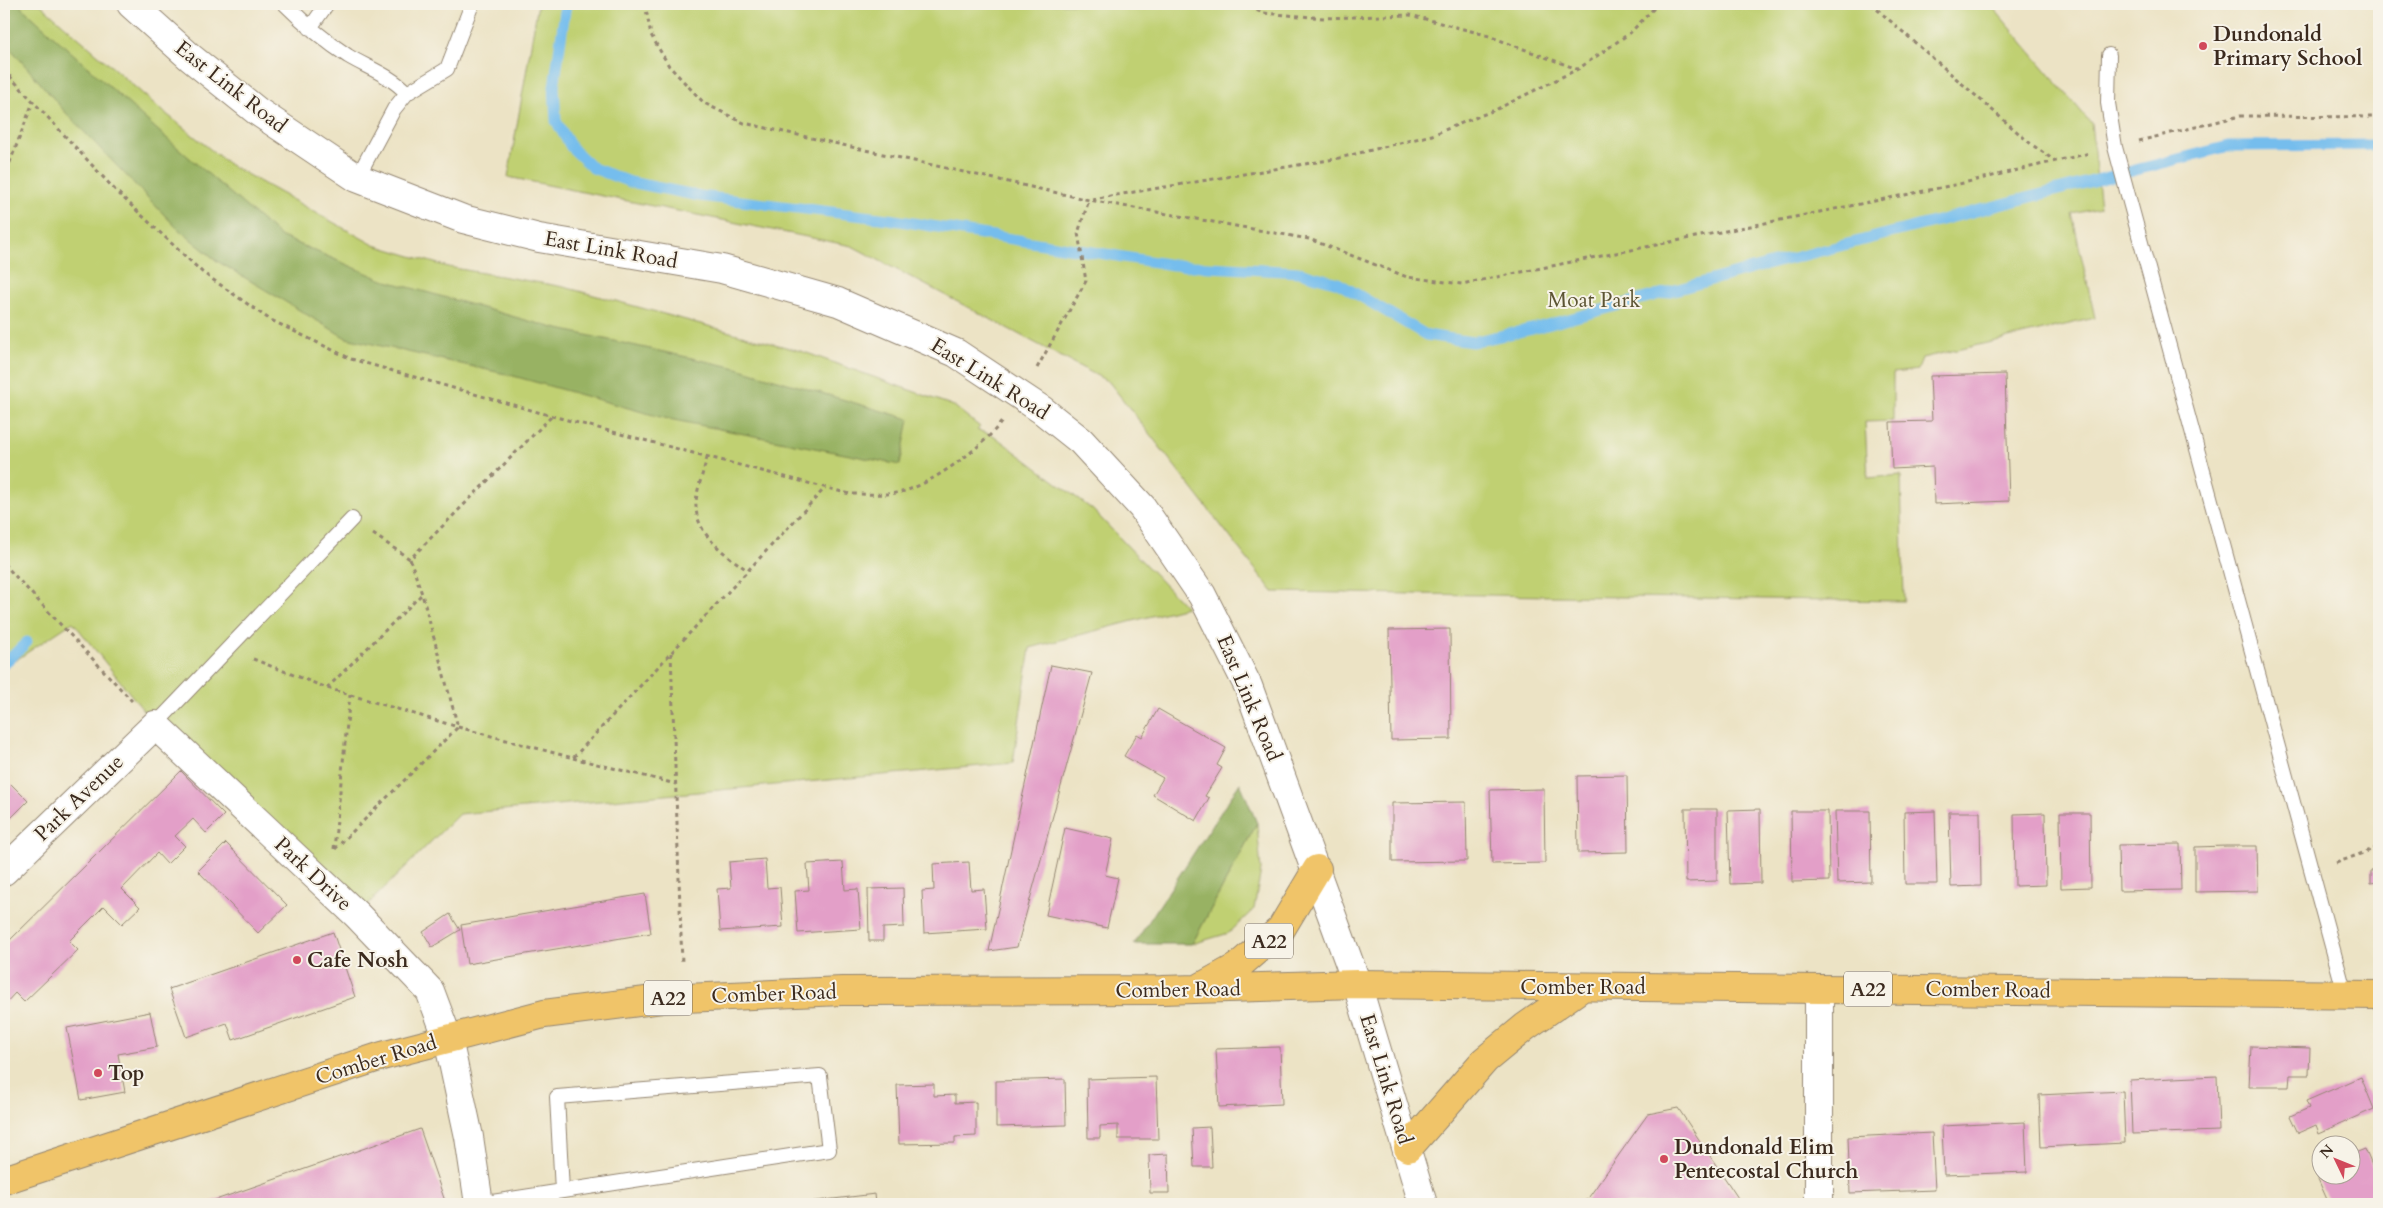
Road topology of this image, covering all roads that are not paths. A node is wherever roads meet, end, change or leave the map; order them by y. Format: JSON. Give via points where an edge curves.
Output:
{"nodes":[{"id":1,"x":131,"y":4,"type":"edge"},
{"id":2,"x":285,"y":4,"type":"edge"},
{"id":3,"x":328,"y":4,"type":"edge"},
{"id":4,"x":472,"y":4,"type":"edge"},
{"id":5,"x":310,"y":28,"type":"junction"},
{"id":6,"x":2109,"y":55,"type":"dead end"},
{"id":7,"x":407,"y":93,"type":"junction"},
{"id":8,"x":358,"y":178,"type":"junction"},
{"id":9,"x":352,"y":519,"type":"road end"},
{"id":10,"x":155,"y":725,"type":"junction"},
{"id":11,"x":1317,"y":869,"type":"junction"},
{"id":12,"x":4,"y":871,"type":"edge"},
{"id":13,"x":1358,"y":984,"type":"junction"},
{"id":14,"x":1581,"y":988,"type":"junction"},
{"id":15,"x":1198,"y":989,"type":"junction"},
{"id":16,"x":1819,"y":989,"type":"junction"},
{"id":17,"x":2345,"y":994,"type":"junction"},
{"id":18,"x":2379,"y":995,"type":"edge"},
{"id":19,"x":448,"y":1039,"type":"junction"},
{"id":20,"x":1408,"y":1148,"type":"junction"},
{"id":21,"x":4,"y":1180,"type":"edge"},
{"id":22,"x":562,"y":1191,"type":"junction"},
{"id":23,"x":479,"y":1204,"type":"edge"},
{"id":24,"x":1423,"y":1204,"type":"edge"},
{"id":25,"x":1819,"y":1204,"type":"edge"}],
"edges":[{"from":1,"to":8,"type":"street","name":"East Link Road","via":[[191,58],[258,111]]},
{"from":2,"to":5,"type":"lane"},
{"from":3,"to":5,"type":"lane"},
{"from":4,"to":7,"type":"lane","via":[[447,69]]},
{"from":5,"to":7,"type":"lane","via":[[348,56],[396,81]]},
{"from":6,"to":17,"type":"lane","via":[[2108,103],[2115,147]]},
{"from":7,"to":8,"type":"lane","via":[[394,109]]},
{"from":8,"to":11,"type":"street","name":"East Link Road","via":[[463,219],[539,238],[722,269],[838,302],[956,353],[1020,395],[1081,441],[1142,507],[1202,594],[1248,686]]},
{"from":9,"to":10,"type":"lane"},
{"from":10,"to":12,"type":"street","name":"Park Avenue"},
{"from":10,"to":19,"type":"street","name":"Park Drive","via":[[357,914],[430,991]]},
{"from":11,"to":13,"type":"street","name":"East Link Road"},
{"from":11,"to":15,"type":"highway","number":"A22","via":[[1281,929],[1237,968]]},
{"from":13,"to":14,"type":"highway","name":"Comber Road","number":"A22"},
{"from":13,"to":15,"type":"highway","name":"Comber Road","number":"A22"},
{"from":13,"to":20,"type":"street","name":"East Link Road"},
{"from":14,"to":16,"type":"highway","name":"Comber Road","number":"A22"},
{"from":14,"to":20,"type":"highway","via":[[1485,1060]]},
{"from":15,"to":19,"type":"highway","name":"Comber Road","number":"A22","via":[[842,991],[683,998],[544,1014]]},
{"from":16,"to":17,"type":"highway","name":"Comber Road","number":"A22"},
{"from":16,"to":25,"type":"street"},
{"from":17,"to":18,"type":"highway","name":"Comber Road","number":"A22"},
{"from":19,"to":21,"type":"highway","name":"Comber Road","number":"A22","via":[[382,1056]]},
{"from":19,"to":23,"type":"street","name":"Park Drive","via":[[469,1137]]},
{"from":20,"to":24,"type":"street","name":"East Link Road"},
{"from":22,"to":22,"type":"lane","via":[[557,1097],[820,1076],[829,1150]]},
{"from":22,"to":23,"type":"lane"}]}
